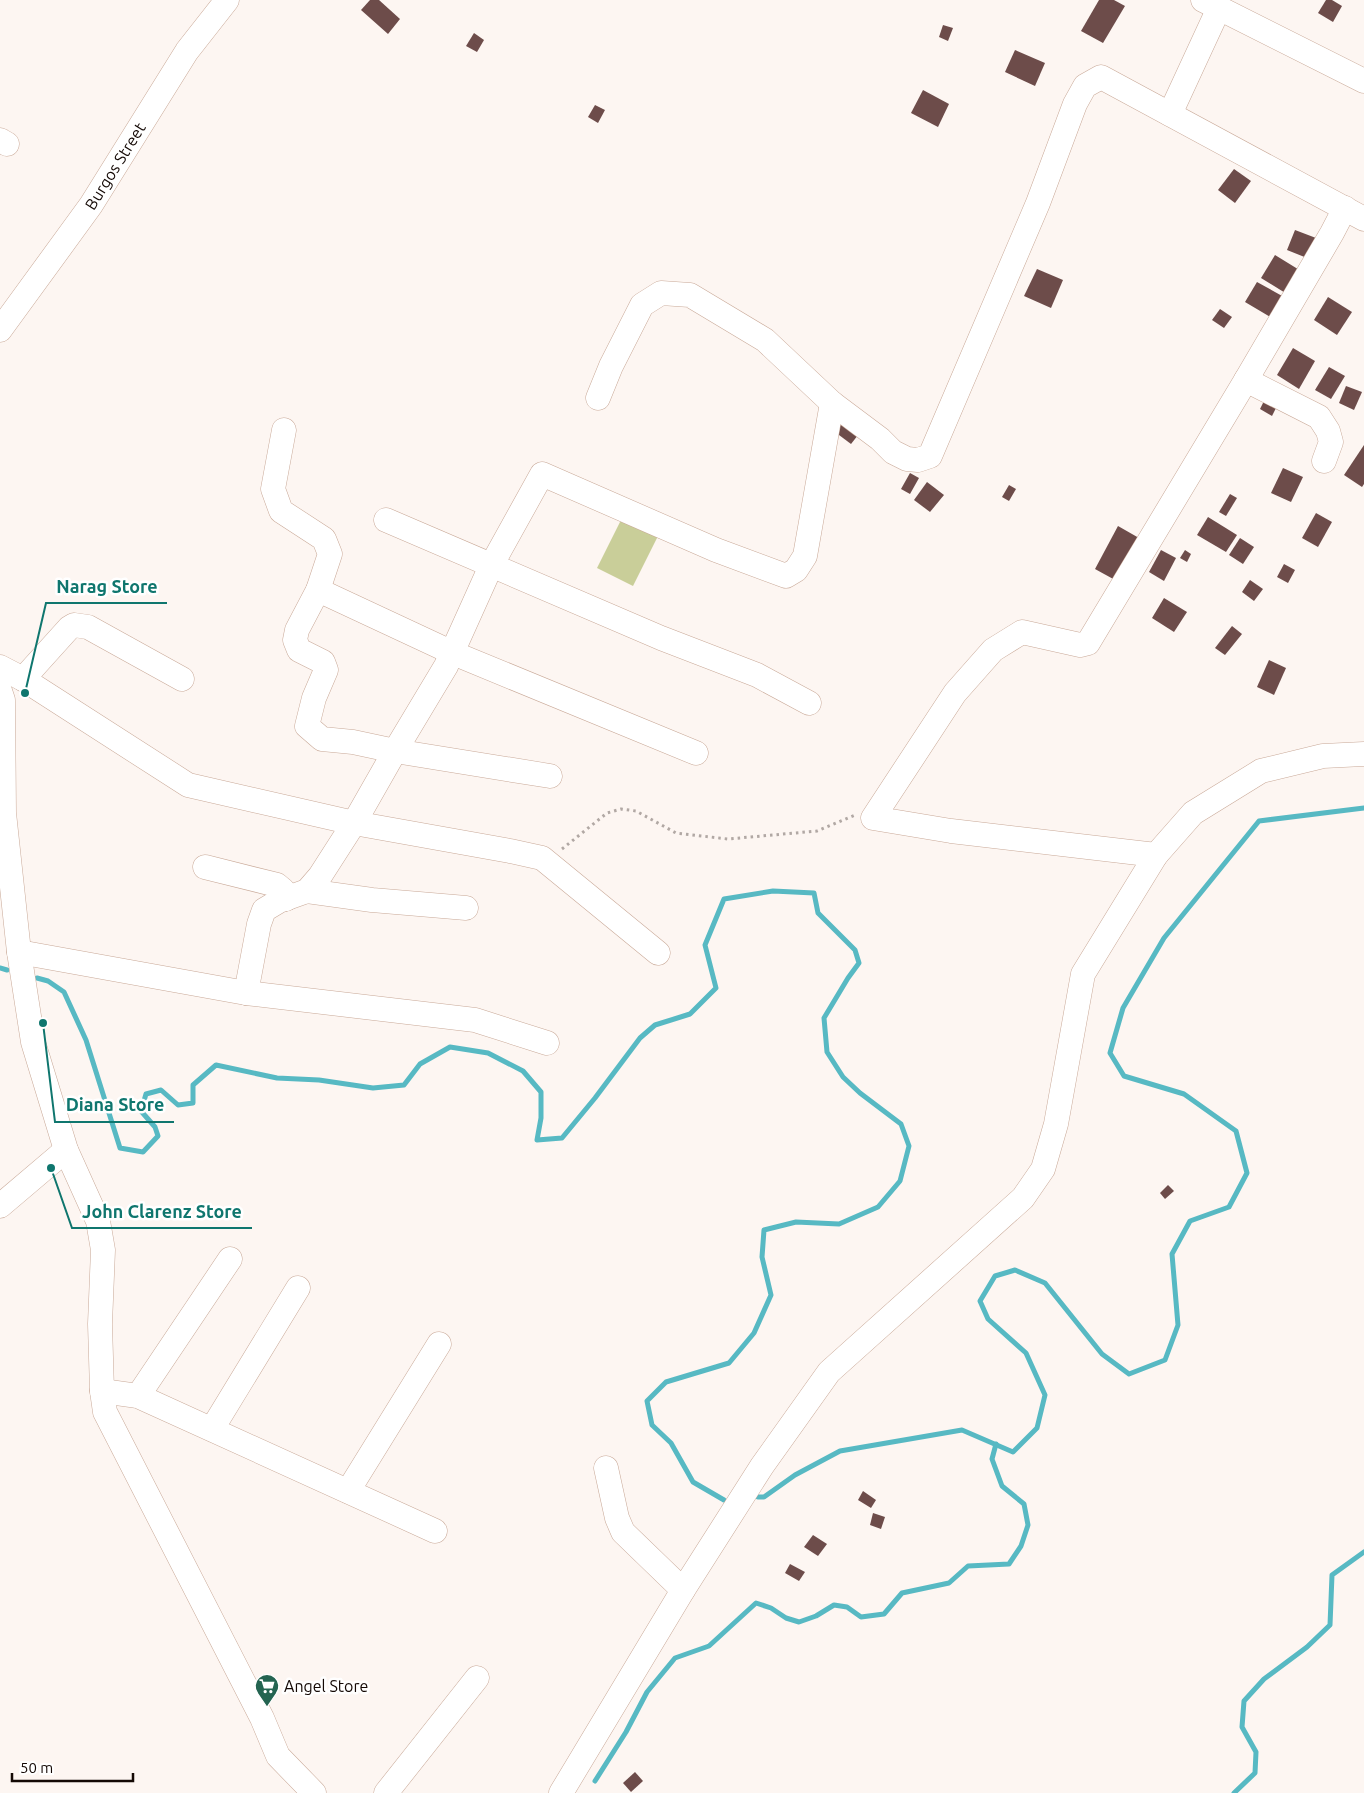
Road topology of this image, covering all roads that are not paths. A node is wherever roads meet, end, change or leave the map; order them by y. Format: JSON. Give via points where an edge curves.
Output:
{"nodes":[{"id":1,"x":227,"y":0,"type":"edge"},
{"id":2,"x":1211,"y":4,"type":"edge"},
{"id":3,"x":1364,"y":81,"type":"edge"},
{"id":4,"x":1170,"y":114,"type":"junction"},
{"id":5,"x":1354,"y":214,"type":"edge"},
{"id":6,"x":0,"y":330,"type":"edge"},
{"id":7,"x":1246,"y":380,"type":"junction"},
{"id":8,"x":598,"y":398,"type":"dead end"},
{"id":9,"x":832,"y":403,"type":"junction"},
{"id":10,"x":284,"y":430,"type":"dead end"},
{"id":11,"x":1324,"y":460,"type":"dead end"},
{"id":12,"x":386,"y":520,"type":"dead end"},
{"id":13,"x":491,"y":566,"type":"junction"},
{"id":14,"x":318,"y":590,"type":"junction"},
{"id":15,"x":453,"y":653,"type":"junction"},
{"id":16,"x":0,"y":667,"type":"edge"},
{"id":17,"x":23,"y":679,"type":"junction"},
{"id":18,"x":182,"y":680,"type":"dead end"},
{"id":19,"x":0,"y":690,"type":"edge"},
{"id":20,"x":809,"y":703,"type":"dead end"},
{"id":21,"x":395,"y":751,"type":"junction"},
{"id":22,"x":696,"y":753,"type":"dead end"},
{"id":23,"x":1364,"y":754,"type":"edge"},
{"id":24,"x":550,"y":776,"type":"dead end"},
{"id":25,"x":354,"y":823,"type":"junction"},
{"id":26,"x":1156,"y":855,"type":"junction"},
{"id":27,"x":205,"y":867,"type":"dead end"},
{"id":28,"x":296,"y":895,"type":"junction"},
{"id":29,"x":466,"y":908,"type":"dead end"},
{"id":30,"x":19,"y":952,"type":"junction"},
{"id":31,"x":658,"y":953,"type":"dead end"},
{"id":32,"x":246,"y":993,"type":"junction"},
{"id":33,"x":547,"y":1043,"type":"dead end"},
{"id":34,"x":66,"y":1150,"type":"junction"},
{"id":35,"x":0,"y":1206,"type":"edge"},
{"id":36,"x":230,"y":1259,"type":"dead end"},
{"id":37,"x":298,"y":1288,"type":"dead end"},
{"id":38,"x":439,"y":1344,"type":"dead end"},
{"id":39,"x":102,"y":1391,"type":"junction"},
{"id":40,"x":138,"y":1396,"type":"junction"},
{"id":41,"x":212,"y":1429,"type":"junction"},
{"id":42,"x":606,"y":1468,"type":"dead end"},
{"id":43,"x":348,"y":1491,"type":"junction"},
{"id":44,"x":435,"y":1531,"type":"dead end"},
{"id":45,"x":683,"y":1590,"type":"junction"},
{"id":46,"x":477,"y":1678,"type":"dead end"},
{"id":47,"x":314,"y":1793,"type":"edge"},
{"id":48,"x":386,"y":1793,"type":"edge"},
{"id":49,"x":561,"y":1793,"type":"edge"}],
"edges":[{"from":1,"to":6,"type":"street","name":"Burgos Street","via":[[187,52],[91,205]]},
{"from":2,"to":3,"type":"street"},
{"from":2,"to":4,"type":"street"},
{"from":4,"to":5,"type":"street"},
{"from":4,"to":9,"type":"street","via":[[1101,77],[1085,86],[930,456],[907,459],[893,452]]},
{"from":5,"to":7,"type":"street","via":[[1332,233]]},
{"from":7,"to":11,"type":"street","via":[[1319,417],[1331,442]]},
{"from":7,"to":26,"type":"street","via":[[1088,643],[1080,645],[1022,632],[994,650],[955,693],[873,818]]},
{"from":8,"to":9,"type":"street","via":[[642,305],[661,293],[690,295],[765,340]]},
{"from":9,"to":13,"type":"street","via":[[805,556],[796,570],[786,576],[716,550],[542,474]]},
{"from":10,"to":14,"type":"street","via":[[273,489],[281,511],[324,539],[330,554]]},
{"from":12,"to":13,"type":"street"},
{"from":13,"to":15,"type":"street"},
{"from":13,"to":20,"type":"street","via":[[757,675]]},
{"from":14,"to":15,"type":"street"},
{"from":14,"to":21,"type":"street","via":[[295,640],[299,650],[323,662],[326,670],[307,726],[322,739]]},
{"from":15,"to":21,"type":"street"},
{"from":15,"to":22,"type":"street"},
{"from":16,"to":17,"type":"street"},
{"from":17,"to":18,"type":"street","via":[[74,625],[88,627]]},
{"from":17,"to":25,"type":"street","via":[[188,785]]},
{"from":19,"to":30,"type":"street","via":[[3,700],[4,813]]},
{"from":21,"to":24,"type":"street"},
{"from":21,"to":25,"type":"street"},
{"from":23,"to":26,"type":"street","via":[[1323,756],[1261,771],[1193,813]]},
{"from":25,"to":28,"type":"street","via":[[320,876]]},
{"from":25,"to":31,"type":"street","via":[[542,858]]},
{"from":26,"to":45,"type":"street","via":[[1082,974],[1056,1124],[1043,1169],[1023,1198],[829,1372],[762,1466]]},
{"from":27,"to":28,"type":"street","via":[[277,885]]},
{"from":28,"to":29,"type":"street"},
{"from":28,"to":32,"type":"street","via":[[264,910]]},
{"from":30,"to":32,"type":"street"},
{"from":30,"to":34,"type":"street","via":[[33,1042]]},
{"from":32,"to":33,"type":"street","via":[[475,1020]]},
{"from":34,"to":35,"type":"street"},
{"from":34,"to":39,"type":"street","via":[[98,1221],[104,1250],[100,1324]]},
{"from":36,"to":40,"type":"street"},
{"from":37,"to":41,"type":"street"},
{"from":38,"to":43,"type":"street"},
{"from":39,"to":40,"type":"street"},
{"from":39,"to":47,"type":"street","via":[[105,1412],[114,1432],[262,1718],[278,1756]]},
{"from":40,"to":41,"type":"street"},
{"from":41,"to":43,"type":"street"},
{"from":42,"to":45,"type":"street","via":[[617,1518],[624,1532]]},
{"from":43,"to":44,"type":"street"},
{"from":45,"to":49,"type":"street"},
{"from":46,"to":48,"type":"street"}]}
